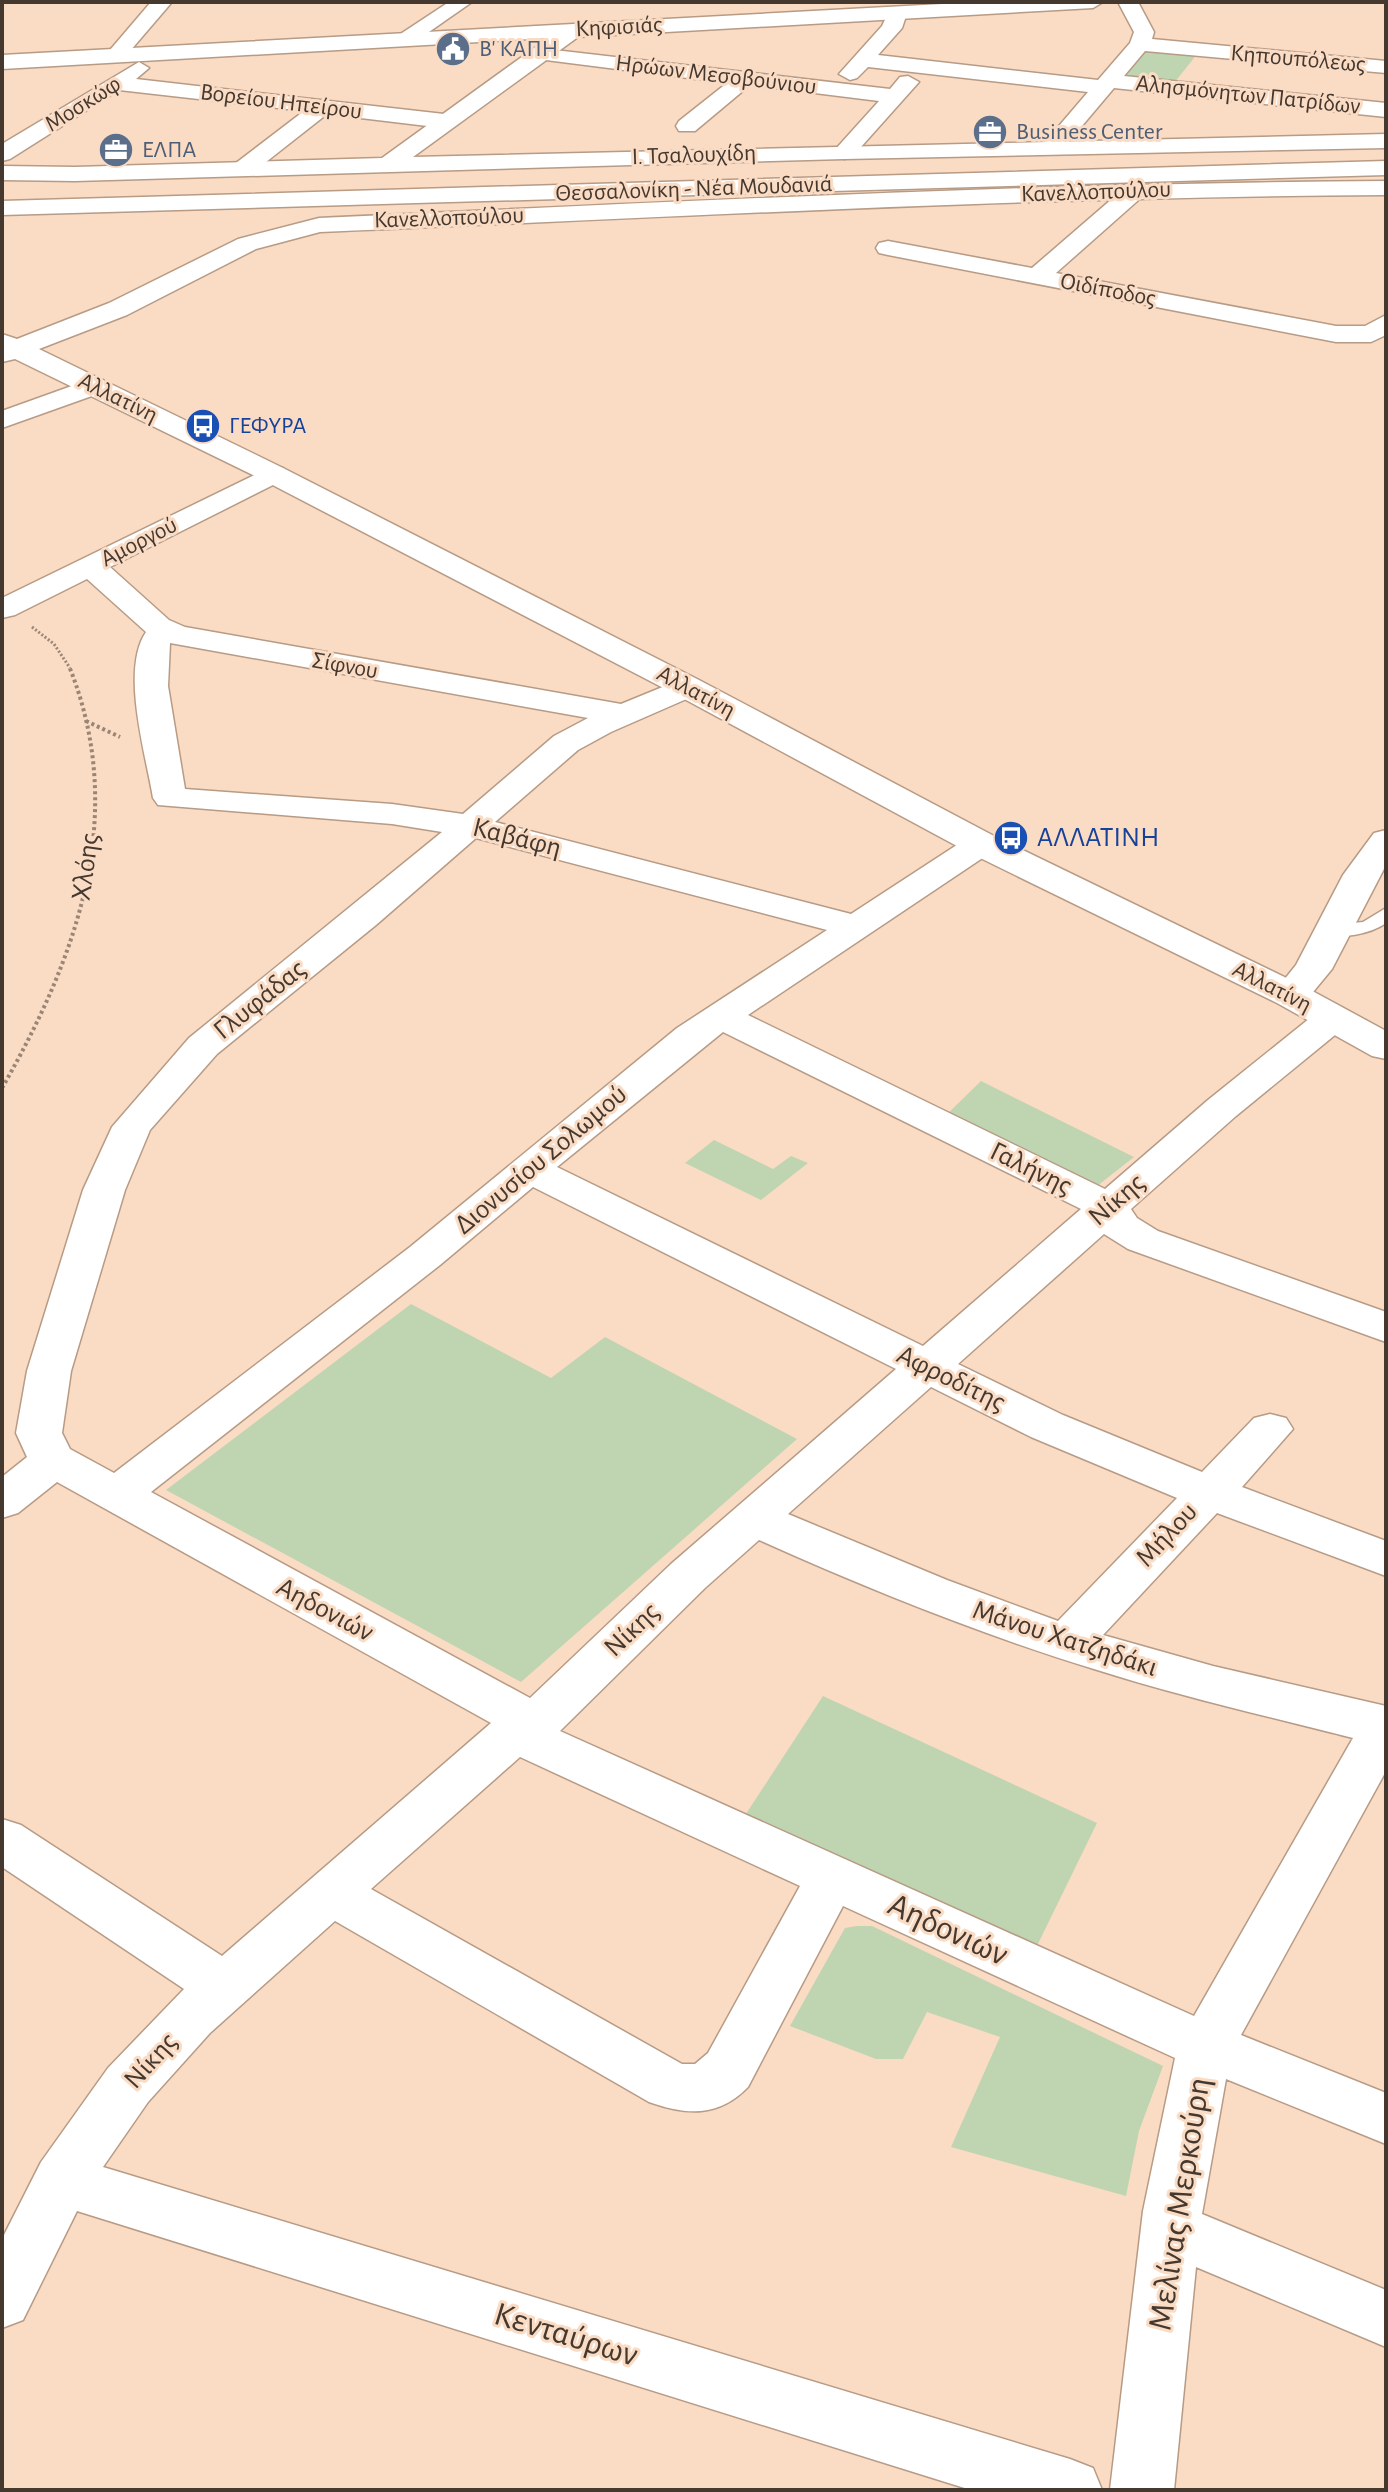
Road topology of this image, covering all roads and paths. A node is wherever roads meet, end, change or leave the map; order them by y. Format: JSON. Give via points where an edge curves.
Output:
{"nodes":[{"id":1,"x":162,"y":2,"type":"edge"},
{"id":2,"x":462,"y":2,"type":"edge"},
{"id":3,"x":1093,"y":2,"type":"edge"},
{"id":4,"x":1128,"y":2,"type":"edge"},
{"id":5,"x":1011,"y":5,"type":"edge"},
{"id":6,"x":607,"y":9,"type":"dead end"},
{"id":7,"x":897,"y":13,"type":"junction"},
{"id":8,"x":575,"y":29,"type":"junction"},
{"id":9,"x":409,"y":37,"type":"junction"},
{"id":10,"x":1140,"y":44,"type":"junction"},
{"id":11,"x":1211,"y":51,"type":"junction"},
{"id":12,"x":164,"y":52,"type":"junction"},
{"id":13,"x":117,"y":54,"type":"junction"},
{"id":14,"x":537,"y":54,"type":"junction"},
{"id":15,"x":864,"y":60,"type":"junction"},
{"id":16,"x":2,"y":62,"type":"edge"},
{"id":17,"x":923,"y":66,"type":"junction"},
{"id":18,"x":1386,"y":67,"type":"edge"},
{"id":19,"x":745,"y":79,"type":"junction"},
{"id":20,"x":117,"y":83,"type":"junction"},
{"id":21,"x":1105,"y":84,"type":"junction"},
{"id":22,"x":1180,"y":88,"type":"junction"},
{"id":23,"x":835,"y":89,"type":"junction"},
{"id":24,"x":895,"y":96,"type":"junction"},
{"id":25,"x":324,"y":106,"type":"junction"},
{"id":26,"x":1386,"y":110,"type":"edge"},
{"id":27,"x":444,"y":121,"type":"junction"},
{"id":28,"x":687,"y":126,"type":"dead end"},
{"id":29,"x":1385,"y":143,"type":"edge"},
{"id":30,"x":1052,"y":147,"type":"junction"},
{"id":31,"x":844,"y":152,"type":"junction"},
{"id":32,"x":2,"y":154,"type":"edge"},
{"id":33,"x":390,"y":163,"type":"junction"},
{"id":34,"x":244,"y":168,"type":"junction"},
{"id":35,"x":1386,"y":168,"type":"edge"},
{"id":36,"x":2,"y":173,"type":"edge"},
{"id":37,"x":1386,"y":176,"type":"edge"},
{"id":38,"x":1141,"y":183,"type":"junction"},
{"id":39,"x":1386,"y":188,"type":"edge"},
{"id":40,"x":2,"y":191,"type":"edge"},
{"id":41,"x":2,"y":208,"type":"edge"},
{"id":42,"x":888,"y":248,"type":"dead end"},
{"id":43,"x":1038,"y":276,"type":"junction"},
{"id":44,"x":1386,"y":323,"type":"edge"},
{"id":45,"x":7,"y":349,"type":"edge"},
{"id":46,"x":94,"y":386,"type":"junction"},
{"id":47,"x":2,"y":420,"type":"edge"},
{"id":48,"x":273,"y":474,"type":"junction"},
{"id":49,"x":91,"y":566,"type":"junction"},
{"id":50,"x":4,"y":609,"type":"dead end"},
{"id":51,"x":164,"y":630,"type":"junction"},
{"id":52,"x":51,"y":639,"type":"dead end"},
{"id":53,"x":687,"y":687,"type":"junction"},
{"id":54,"x":623,"y":714,"type":"junction"},
{"id":55,"x":468,"y":825,"type":"junction"},
{"id":56,"x":1386,"y":840,"type":"edge"},
{"id":57,"x":981,"y":844,"type":"junction"},
{"id":58,"x":1386,"y":913,"type":"edge"},
{"id":59,"x":855,"y":926,"type":"junction"},
{"id":60,"x":1333,"y":930,"type":"junction"},
{"id":61,"x":1291,"y":995,"type":"junction"},
{"id":62,"x":721,"y":1016,"type":"junction"},
{"id":63,"x":1333,"y":1018,"type":"junction"},
{"id":64,"x":1386,"y":1047,"type":"edge"},
{"id":65,"x":2,"y":1088,"type":"edge"},
{"id":66,"x":529,"y":1169,"type":"junction"},
{"id":67,"x":1110,"y":1207,"type":"junction"},
{"id":68,"x":1386,"y":1328,"type":"edge"},
{"id":69,"x":927,"y":1368,"type":"junction"},
{"id":70,"x":1270,"y":1429,"type":"dead end"},
{"id":71,"x":54,"y":1460,"type":"junction"},
{"id":72,"x":1207,"y":1492,"type":"junction"},
{"id":73,"x":115,"y":1496,"type":"junction"},
{"id":74,"x":2,"y":1502,"type":"edge"},
{"id":75,"x":755,"y":1519,"type":"junction"},
{"id":76,"x":1386,"y":1559,"type":"edge"},
{"id":77,"x":1067,"y":1642,"type":"junction"},
{"id":78,"x":1386,"y":1726,"type":"edge"},
{"id":79,"x":524,"y":1728,"type":"junction"},
{"id":80,"x":2,"y":1840,"type":"edge"},
{"id":81,"x":832,"y":1877,"type":"junction"},
{"id":82,"x":330,"y":1892,"type":"junction"},
{"id":83,"x":224,"y":1986,"type":"junction"},
{"id":84,"x":1206,"y":2046,"type":"junction"},
{"id":85,"x":1386,"y":2119,"type":"edge"},
{"id":86,"x":62,"y":2180,"type":"junction"},
{"id":87,"x":1172,"y":2229,"type":"junction"},
{"id":88,"x":2,"y":2300,"type":"edge"},
{"id":89,"x":1386,"y":2319,"type":"edge"},
{"id":90,"x":1070,"y":2490,"type":"edge"},
{"id":91,"x":1142,"y":2490,"type":"edge"}],
"edges":[{"from":1,"to":13,"type":"street"},
{"from":2,"to":9,"type":"street"},
{"from":3,"to":5,"type":"main road","name":"Κηφισιάς"},
{"from":4,"to":10,"type":"street","via":[[1144,32]]},
{"from":5,"to":7,"type":"main road","name":"Κηφισιάς"},
{"from":6,"to":8,"type":"main road"},
{"from":7,"to":8,"type":"main road","name":"Κηφισιάς"},
{"from":7,"to":15,"type":"street","via":[[892,28]]},
{"from":8,"to":9,"type":"main road","name":"Κηφισιάς"},
{"from":8,"to":14,"type":"main road"},
{"from":9,"to":12,"type":"main road","name":"Κηφισιάς"},
{"from":10,"to":11,"type":"street","name":"Κηπουπόλεως"},
{"from":10,"to":21,"type":"street"},
{"from":11,"to":18,"type":"street","name":"Κηπουπόλεως"},
{"from":11,"to":22,"type":"street","name":"Κηπουπόλεως"},
{"from":12,"to":13,"type":"main road","name":"Κηφισιάς"},
{"from":12,"to":20,"type":"street","name":"Μοσκώφ"},
{"from":13,"to":16,"type":"main road","name":"Κηφισιάς"},
{"from":14,"to":19,"type":"street","name":"Ηρώων Μεσοβούνιου"},
{"from":14,"to":27,"type":"main road"},
{"from":15,"to":17,"type":"street","name":"Αλησμόνητων Πατρίδων"},
{"from":15,"to":23,"type":"street"},
{"from":17,"to":21,"type":"street","name":"Αλησμόνητων Πατρίδων"},
{"from":17,"to":24,"type":"street"},
{"from":19,"to":23,"type":"street","name":"Ηρώων Μεσοβούνιου"},
{"from":19,"to":28,"type":"street"},
{"from":20,"to":25,"type":"street","name":"Βορείου Ηπείρου"},
{"from":20,"to":32,"type":"street","name":"Μοσκώφ"},
{"from":21,"to":22,"type":"street","name":"Αλησμόνητων Πατρίδων"},
{"from":21,"to":30,"type":"street"},
{"from":22,"to":26,"type":"street","name":"Αλησμόνητων Πατρίδων"},
{"from":23,"to":24,"type":"street","name":"Ηρώων Μεσοβούνιου"},
{"from":24,"to":31,"type":"street"},
{"from":25,"to":27,"type":"street","name":"Βορείου Ηπείρου"},
{"from":25,"to":34,"type":"street"},
{"from":27,"to":33,"type":"main road"},
{"from":29,"to":30,"type":"main road","name":"Ι. Τσαλουχίδη"},
{"from":29,"to":40,"type":"main road","name":"Θεσσαλονίκη - Νέα Μουδανιά","via":[[1046,160]]},
{"from":30,"to":31,"type":"main road","name":"Ι. Τσαλουχίδη"},
{"from":31,"to":33,"type":"main road","name":"Ι. Τσαλουχίδη"},
{"from":33,"to":34,"type":"main road","name":"Ι. Τσαλουχίδη"},
{"from":34,"to":36,"type":"main road","name":"Ι. Τσαλουχίδη"},
{"from":35,"to":38,"type":"main road","name":"Θεσσαλονίκη - Νέα Μουδανιά"},
{"from":37,"to":38,"type":"main road"},
{"from":38,"to":39,"type":"main road","name":"Κανελλοπούλου"},
{"from":38,"to":41,"type":"main road","name":"Θεσσαλονίκη - Νέα Μουδανιά"},
{"from":38,"to":43,"type":"street"},
{"from":38,"to":45,"type":"main road","name":"Κανελλοπούλου","via":[[319,225],[247,244],[118,309]]},
{"from":42,"to":43,"type":"street","name":"Οιδίποδος"},
{"from":43,"to":44,"type":"street","name":"Οιδίποδος","via":[[1328,333],[1363,335]]},
{"from":45,"to":46,"type":"main road","name":"Αλλατίνη"},
{"from":46,"to":47,"type":"street"},
{"from":46,"to":48,"type":"main road","name":"Αλλατίνη"},
{"from":48,"to":49,"type":"street","name":"Αμοργού"},
{"from":48,"to":53,"type":"main road","name":"Αλλατίνη"},
{"from":49,"to":50,"type":"street","name":"Αμοργού"},
{"from":49,"to":51,"type":"street","name":"Σίφνου"},
{"from":51,"to":54,"type":"street","name":"Σίφνου","via":[[249,650]]},
{"from":51,"to":55,"type":"street","name":"Καβάφη","via":[[155,642],[152,662],[170,798],[403,815]]},
{"from":52,"to":65,"type":"path","name":"Χλόης","via":[[67,657],[89,742],[92,867],[60,965],[27,1045]]},
{"from":53,"to":54,"type":"street","name":"Γλυφάδας"},
{"from":53,"to":57,"type":"main road","name":"Αλλατίνη"},
{"from":54,"to":55,"type":"street","name":"Γλυφάδας","via":[[566,743]]},
{"from":55,"to":59,"type":"street","name":"Καβάφη"},
{"from":55,"to":71,"type":"street","name":"Γλυφάδας","via":[[203,1046],[132,1127],[104,1190],[49,1371],[39,1433]]},
{"from":56,"to":60,"type":"street"},
{"from":57,"to":59,"type":"street","name":"Διονυσίου Σολωμού"},
{"from":57,"to":61,"type":"main road","name":"Αλλατίνη"},
{"from":58,"to":60,"type":"lane","via":[[1372,927]]},
{"from":59,"to":62,"type":"street","name":"Διονυσίου Σολωμού"},
{"from":60,"to":61,"type":"street","via":[[1304,983]]},
{"from":61,"to":63,"type":"main road","name":"Αλλατίνη"},
{"from":62,"to":66,"type":"street","name":"Διονυσίου Σολωμού"},
{"from":62,"to":67,"type":"street","name":"Γαλήνης"},
{"from":63,"to":64,"type":"main road","name":"Αλλατίνη"},
{"from":63,"to":67,"type":"street","name":"Νίκης"},
{"from":66,"to":69,"type":"street","name":"Αφροδίτης"},
{"from":66,"to":73,"type":"street","name":"Διονυσίου Σολωμού","via":[[324,1337]]},
{"from":67,"to":68,"type":"street","name":"Γαλήνης","via":[[1120,1226],[1143,1240]]},
{"from":67,"to":69,"type":"street","name":"Νίκης"},
{"from":69,"to":72,"type":"street","name":"Αφροδίτης","via":[[1060,1432]]},
{"from":69,"to":75,"type":"street","name":"Νίκης"},
{"from":70,"to":72,"type":"street","name":"Μήλου"},
{"from":71,"to":73,"type":"street","name":"Αηδονιών"},
{"from":71,"to":74,"type":"street"},
{"from":72,"to":76,"type":"street","name":"Αφροδίτης"},
{"from":72,"to":77,"type":"street","name":"Μήλου"},
{"from":73,"to":79,"type":"street","name":"Αηδονιών"},
{"from":75,"to":77,"type":"street","name":"Μάνου Χατζηδάκι","via":[[916,1589]]},
{"from":75,"to":79,"type":"street","name":"Νίκης"},
{"from":77,"to":78,"type":"street","name":"Μάνου Χατζηδάκι"},
{"from":78,"to":84,"type":"street","name":"Μελίνας Μερκούρη"},
{"from":79,"to":81,"type":"street","name":"Αηδονιών"},
{"from":79,"to":82,"type":"street","name":"Νίκης"},
{"from":80,"to":83,"type":"street"},
{"from":81,"to":82,"type":"street","via":[[728,2070],[718,2082],[685,2090]]},
{"from":81,"to":84,"type":"street","name":"Αηδονιών"},
{"from":82,"to":83,"type":"street","name":"Νίκης"},
{"from":83,"to":86,"type":"street","name":"Νίκης","via":[[128,2085]]},
{"from":84,"to":85,"type":"street","name":"Αηδονιών"},
{"from":84,"to":87,"type":"street","name":"Μελίνας Μερκούρη","via":[[1191,2100]]},
{"from":86,"to":88,"type":"street","name":"Νίκης"},
{"from":86,"to":90,"type":"street","name":"Κενταύρων"},
{"from":87,"to":89,"type":"street"},
{"from":87,"to":91,"type":"street","name":"Μελίνας Μερκούρη"}]}
